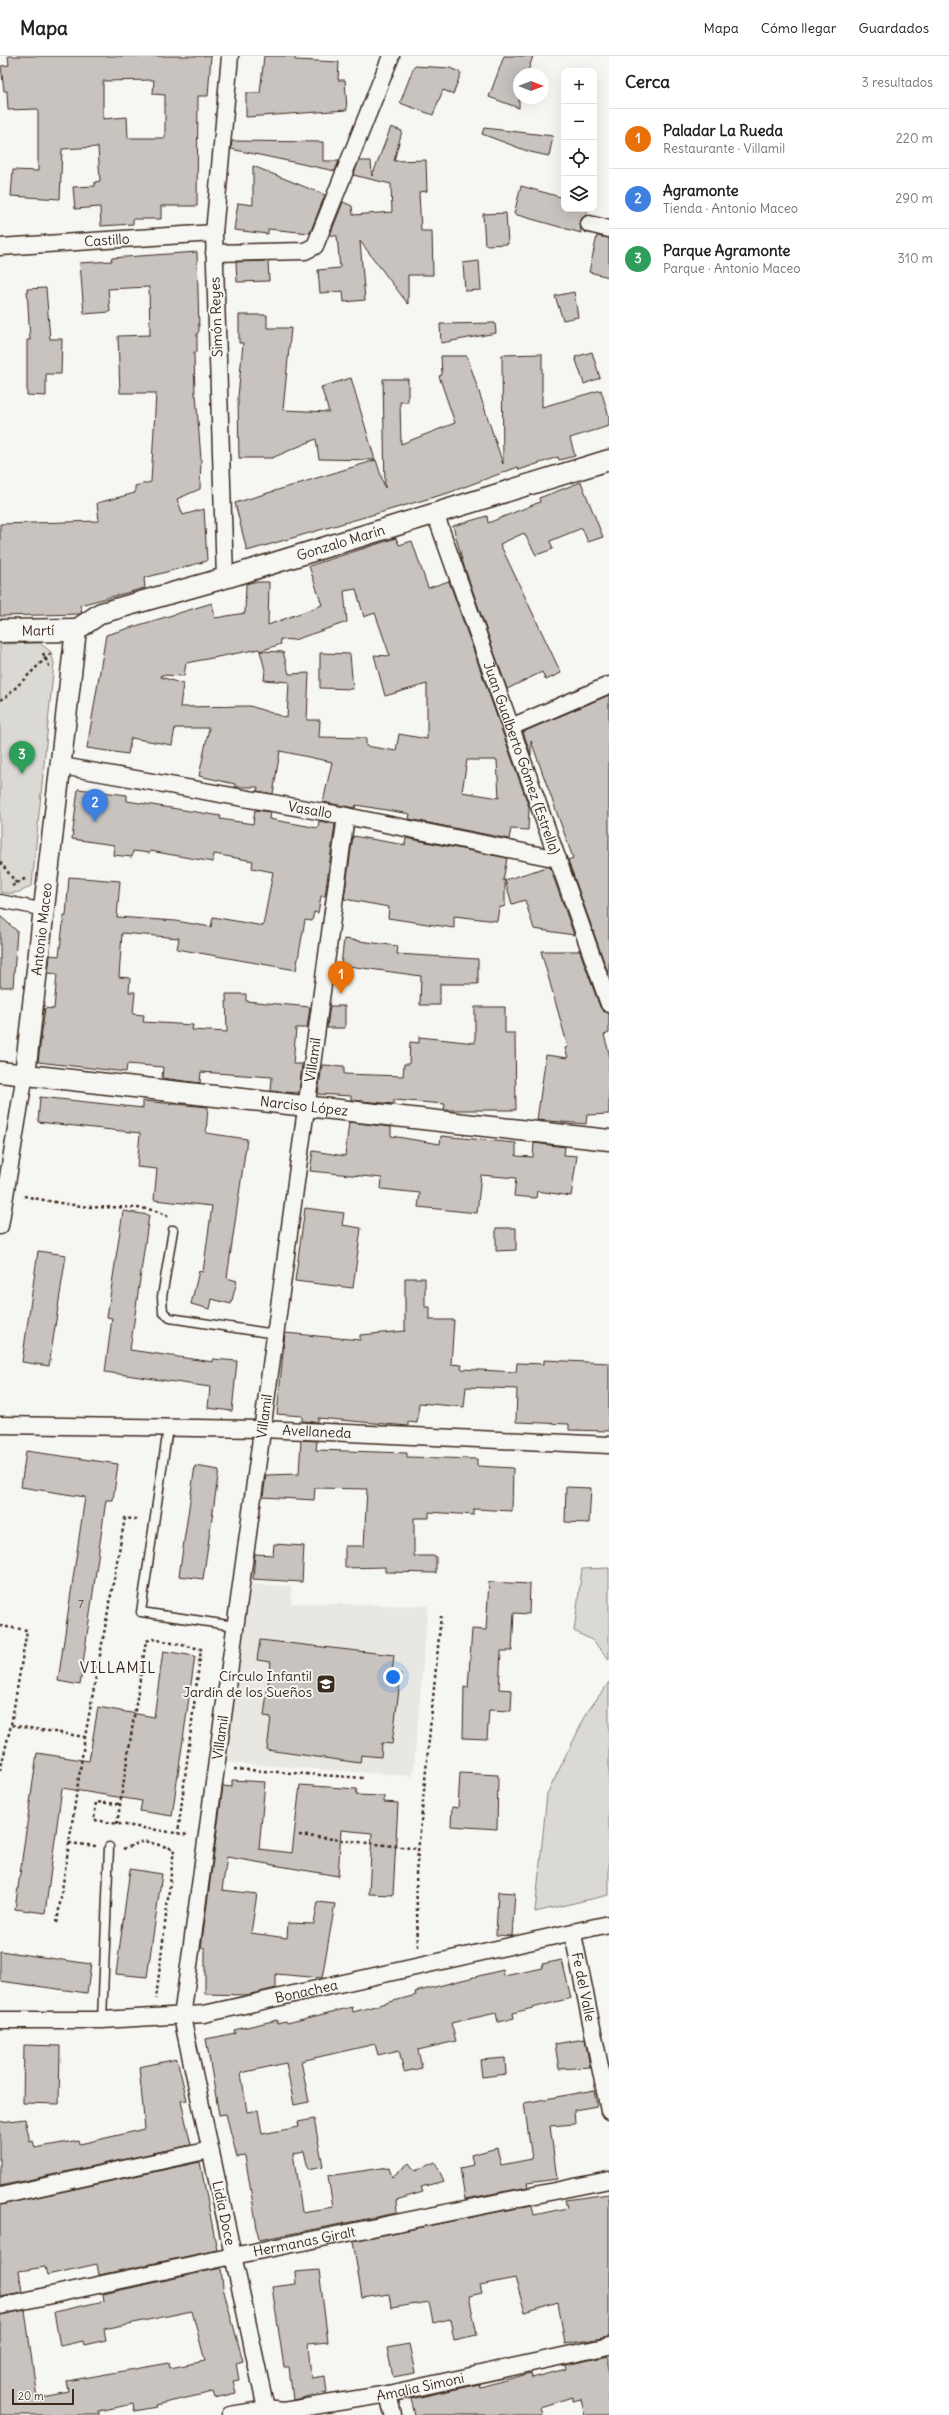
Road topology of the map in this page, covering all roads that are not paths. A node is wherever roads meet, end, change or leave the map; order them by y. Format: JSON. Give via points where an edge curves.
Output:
{"nodes":[{"id":1,"x":230,"y":56,"type":"edge"},
{"id":2,"x":391,"y":56,"type":"edge"},
{"id":3,"x":589,"y":224,"type":"dead end"},
{"id":4,"x":609,"y":229,"type":"edge"},
{"id":5,"x":214,"y":232,"type":"junction"},
{"id":6,"x":0,"y":247,"type":"edge"},
{"id":7,"x":214,"y":253,"type":"junction"},
{"id":8,"x":609,"y":460,"type":"edge"},
{"id":9,"x":435,"y":513,"type":"junction"},
{"id":10,"x":225,"y":578,"type":"junction"},
{"id":11,"x":76,"y":630,"type":"junction"},
{"id":12,"x":0,"y":631,"type":"edge"},
{"id":13,"x":609,"y":685,"type":"edge"},
{"id":14,"x":511,"y":728,"type":"junction"},
{"id":15,"x":62,"y":766,"type":"junction"},
{"id":16,"x":346,"y":816,"type":"junction"},
{"id":17,"x":558,"y":859,"type":"junction"},
{"id":18,"x":0,"y":901,"type":"edge"},
{"id":19,"x":45,"y":910,"type":"junction"},
{"id":20,"x":609,"y":1004,"type":"edge"},
{"id":21,"x":0,"y":1072,"type":"edge"},
{"id":22,"x":25,"y":1074,"type":"junction"},
{"id":23,"x":306,"y":1106,"type":"junction"},
{"id":24,"x":609,"y":1140,"type":"edge"},
{"id":25,"x":0,"y":1226,"type":"edge"},
{"id":26,"x":173,"y":1230,"type":"road end"},
{"id":27,"x":275,"y":1334,"type":"junction"},
{"id":28,"x":0,"y":1425,"type":"edge"},
{"id":29,"x":168,"y":1428,"type":"junction"},
{"id":30,"x":262,"y":1429,"type":"junction"},
{"id":31,"x":609,"y":1445,"type":"edge"},
{"id":32,"x":235,"y":1626,"type":"junction"},
{"id":33,"x":109,"y":1847,"type":"dead end"},
{"id":34,"x":609,"y":1924,"type":"edge"},
{"id":35,"x":573,"y":1934,"type":"junction"},
{"id":36,"x":182,"y":2017,"type":"junction"},
{"id":37,"x":0,"y":2020,"type":"edge"},
{"id":38,"x":102,"y":2020,"type":"junction"},
{"id":39,"x":609,"y":2111,"type":"edge"},
{"id":40,"x":210,"y":2150,"type":"junction"},
{"id":41,"x":609,"y":2180,"type":"edge"},
{"id":42,"x":0,"y":2196,"type":"edge"},
{"id":43,"x":233,"y":2256,"type":"junction"},
{"id":44,"x":0,"y":2306,"type":"edge"},
{"id":45,"x":609,"y":2346,"type":"edge"},
{"id":46,"x":388,"y":2394,"type":"junction"},
{"id":47,"x":266,"y":2409,"type":"junction"},
{"id":48,"x":230,"y":2415,"type":"edge"},
{"id":49,"x":392,"y":2415,"type":"edge"}],
"edges":[{"from":1,"to":5,"type":"street","name":"Simón Reyes"},
{"from":2,"to":7,"type":"street","via":[[315,246],[305,251]]},
{"from":3,"to":4,"type":"street"},
{"from":5,"to":6,"type":"street","name":"Castillo"},
{"from":5,"to":7,"type":"street","name":"Simón Reyes"},
{"from":7,"to":10,"type":"street","name":"Simón Reyes"},
{"from":8,"to":9,"type":"street","name":"Gonzalo Marín"},
{"from":9,"to":10,"type":"street","name":"Gonzalo Marín"},
{"from":9,"to":14,"type":"street","name":"Juan Gualberto Gómez (Estrella)"},
{"from":10,"to":11,"type":"street","name":"Gonzalo Marín","via":[[101,613]]},
{"from":11,"to":12,"type":"main road","name":"Martí"},
{"from":11,"to":15,"type":"street","name":"Antonio Maceo"},
{"from":13,"to":14,"type":"street"},
{"from":14,"to":17,"type":"street","name":"Juan Gualberto Gómez (Estrella)"},
{"from":15,"to":16,"type":"street","name":"Vasallo"},
{"from":15,"to":19,"type":"street","name":"Antonio Maceo"},
{"from":16,"to":17,"type":"street","name":"Vasallo"},
{"from":16,"to":23,"type":"street","name":"Villamil"},
{"from":17,"to":20,"type":"street","name":"Juan Gualberto Gómez (Estrella)"},
{"from":18,"to":19,"type":"street"},
{"from":19,"to":22,"type":"street","name":"Antonio Maceo"},
{"from":21,"to":22,"type":"street","name":"Narciso López"},
{"from":22,"to":23,"type":"street","name":"Narciso López"},
{"from":22,"to":25,"type":"street","name":"Antonio Maceo"},
{"from":23,"to":24,"type":"street","name":"Narciso López"},
{"from":23,"to":27,"type":"street","name":"Villamil"},
{"from":26,"to":27,"type":"lane","via":[[162,1297],[163,1312],[170,1318]]},
{"from":27,"to":30,"type":"street","name":"Villamil"},
{"from":28,"to":29,"type":"street","name":"Avellaneda"},
{"from":29,"to":30,"type":"street","name":"Avellaneda"},
{"from":29,"to":32,"type":"lane","via":[[141,1612]]},
{"from":30,"to":31,"type":"street","name":"Avellaneda"},
{"from":30,"to":32,"type":"street","name":"Villamil"},
{"from":32,"to":36,"type":"street","name":"Villamil"},
{"from":33,"to":38,"type":"lane"},
{"from":34,"to":35,"type":"street","name":"Bonachea"},
{"from":35,"to":36,"type":"street","name":"Bonachea"},
{"from":35,"to":39,"type":"street","name":"Fe del Valle"},
{"from":36,"to":38,"type":"street","name":"Bonachea"},
{"from":36,"to":40,"type":"street","name":"Lidia Doce"},
{"from":37,"to":38,"type":"street","name":"Bonachea"},
{"from":40,"to":42,"type":"street"},
{"from":40,"to":43,"type":"street","name":"Lidia Doce"},
{"from":41,"to":43,"type":"street","name":"Hermanas Giralt"},
{"from":43,"to":44,"type":"street","name":"Hermanas Giralt"},
{"from":43,"to":47,"type":"street","name":"Lidia Doce"},
{"from":45,"to":46,"type":"street","name":"Amalia Simoni"},
{"from":46,"to":47,"type":"street","name":"Amalia Simoni","via":[[284,2411]]},
{"from":46,"to":49,"type":"street"},
{"from":47,"to":48,"type":"street","name":"Amalia Simoni"}]}
